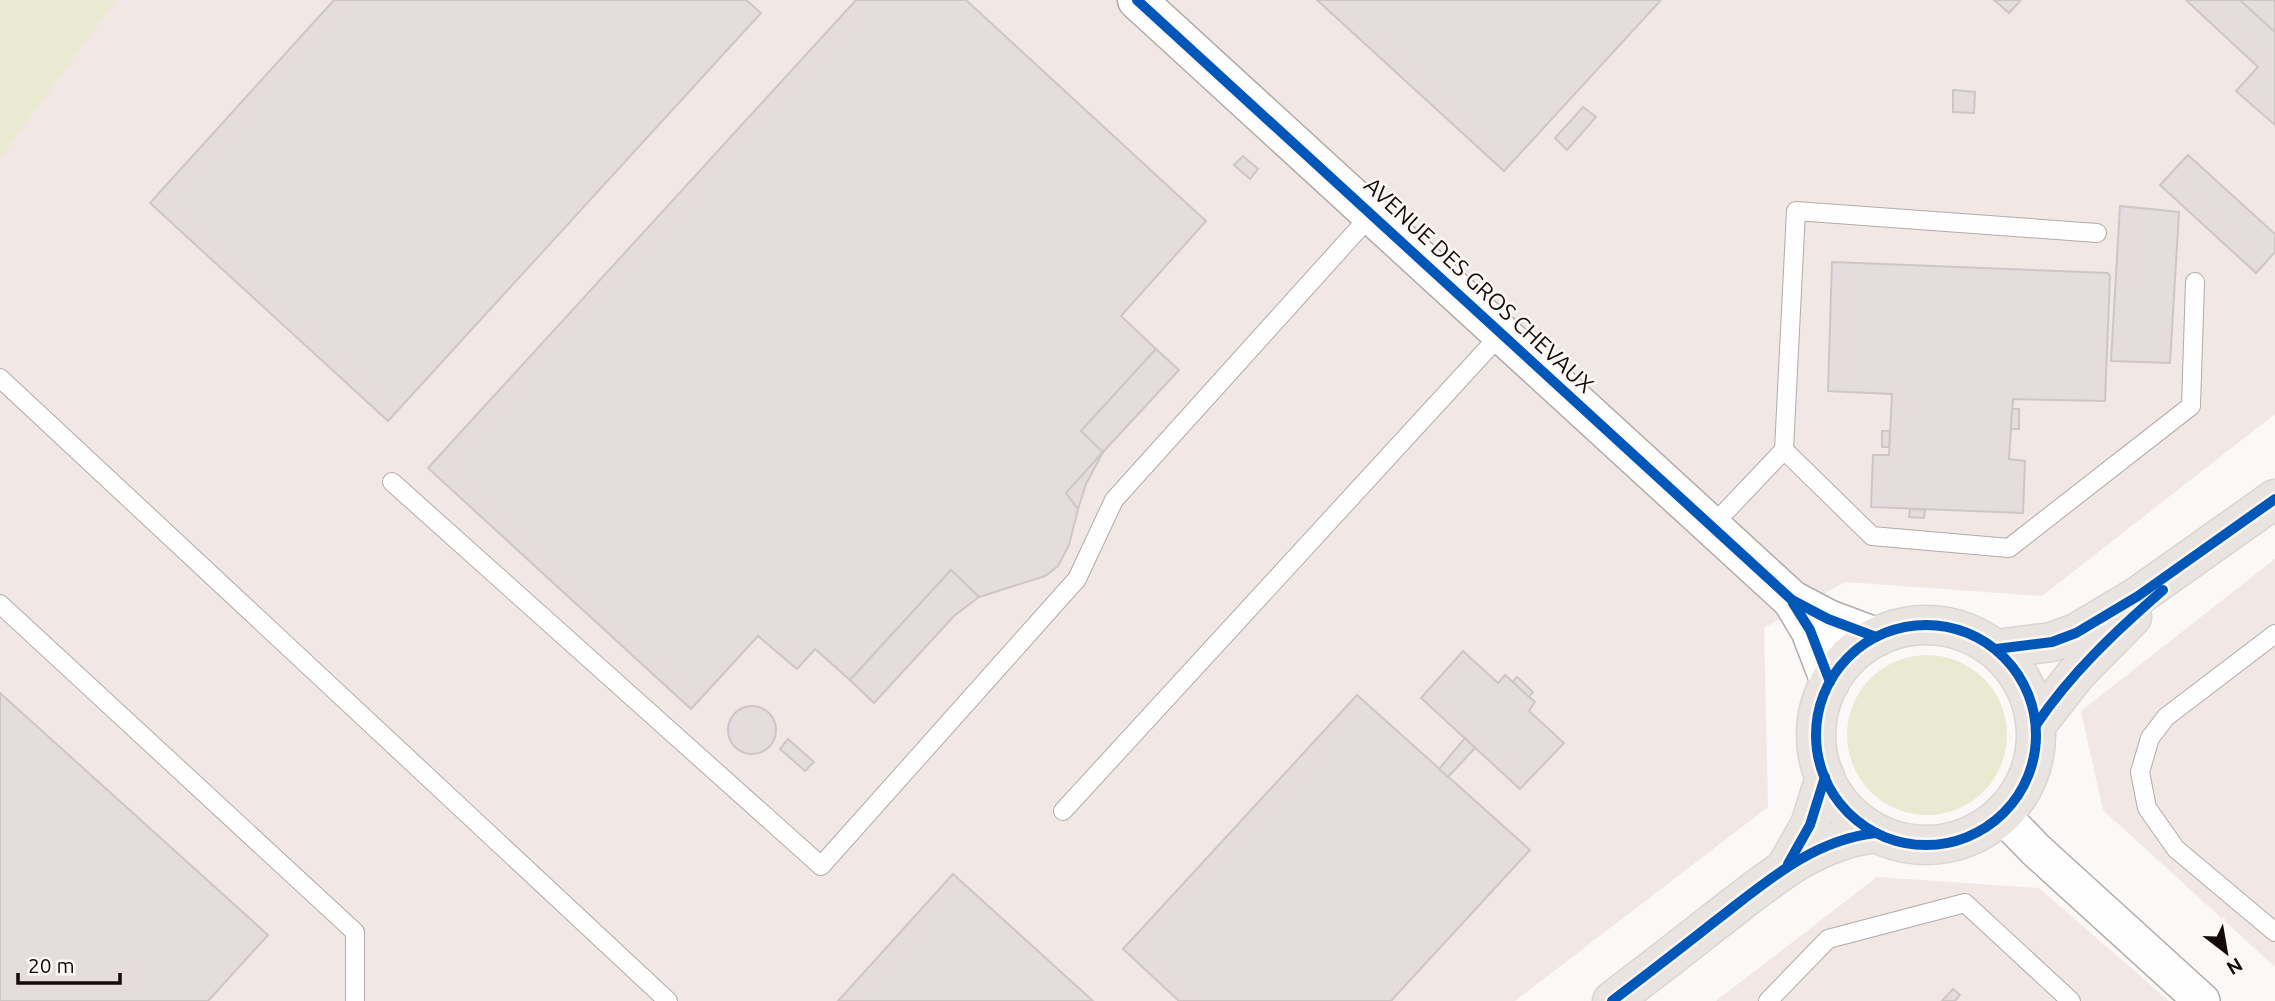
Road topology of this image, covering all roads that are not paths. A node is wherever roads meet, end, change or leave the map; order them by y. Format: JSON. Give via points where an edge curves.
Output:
{"nodes":[{"id":1,"x":1137,"y":0,"type":"edge"},
{"id":2,"x":1371,"y":215,"type":"junction"},
{"id":3,"x":2097,"y":233,"type":"dead end"},
{"id":4,"x":2195,"y":282,"type":"dead end"},
{"id":5,"x":1501,"y":334,"type":"junction"},
{"id":6,"x":0,"y":378,"type":"edge"},
{"id":7,"x":1784,"y":450,"type":"junction"},
{"id":8,"x":391,"y":482,"type":"dead end"},
{"id":9,"x":2275,"y":499,"type":"edge"},
{"id":10,"x":1711,"y":527,"type":"junction"},
{"id":11,"x":2228,"y":534,"type":"junction"},
{"id":12,"x":1792,"y":600,"type":"junction"},
{"id":13,"x":0,"y":604,"type":"edge"},
{"id":14,"x":2275,"y":634,"type":"edge"},
{"id":15,"x":1876,"y":637,"type":"junction"},
{"id":16,"x":1996,"y":649,"type":"junction"},
{"id":17,"x":1830,"y":682,"type":"junction"},
{"id":18,"x":2036,"y":725,"type":"junction"},
{"id":19,"x":1825,"y":777,"type":"junction"},
{"id":20,"x":1063,"y":811,"type":"dead end"},
{"id":21,"x":2002,"y":815,"type":"junction"},
{"id":22,"x":1876,"y":833,"type":"junction"},
{"id":23,"x":1786,"y":867,"type":"junction"},
{"id":24,"x":2275,"y":932,"type":"edge"},
{"id":25,"x":355,"y":1001,"type":"edge"},
{"id":26,"x":668,"y":1001,"type":"edge"},
{"id":27,"x":1612,"y":1001,"type":"edge"},
{"id":28,"x":1768,"y":1001,"type":"edge"},
{"id":29,"x":2071,"y":1001,"type":"edge"},
{"id":30,"x":2202,"y":1001,"type":"edge"}],
"edges":[{"from":1,"to":2,"type":"street","name":"AVENUE DES GROS CHEVAUX"},
{"from":2,"to":5,"type":"street","name":"AVENUE DES GROS CHEVAUX"},
{"from":2,"to":8,"type":"lane","via":[[1114,500],[1077,579],[821,866]]},
{"from":3,"to":7,"type":"lane","via":[[1796,211]]},
{"from":4,"to":7,"type":"lane","via":[[2191,406],[2009,548],[1872,536]]},
{"from":5,"to":10,"type":"street","name":"AVENUE DES GROS CHEVAUX"},
{"from":5,"to":20,"type":"lane"},
{"from":6,"to":26,"type":"lane"},
{"from":7,"to":10,"type":"lane"},
{"from":9,"to":11,"type":"main road"},
{"from":10,"to":12,"type":"street","name":"AVENUE DES GROS CHEVAUX"},
{"from":11,"to":16,"type":"main road","via":[[2076,634]]},
{"from":11,"to":18,"type":"main road","via":[[2120,627]]},
{"from":12,"to":15,"type":"street","name":"AVENUE DES GROS CHEVAUX"},
{"from":12,"to":17,"type":"street","name":"AVENUE DES GROS CHEVAUX","via":[[1810,630]]},
{"from":13,"to":25,"type":"lane","via":[[355,932]]},
{"from":14,"to":24,"type":"lane","via":[[2166,717],[2150,738],[2140,772],[2147,808],[2176,849]]},
{"from":15,"to":16,"type":"main road","via":[[1909,626],[1944,626]]},
{"from":15,"to":17,"type":"main road","via":[[1845,661]]},
{"from":16,"to":18,"type":"main road","via":[[2024,683]]},
{"from":17,"to":19,"type":"main road","via":[[1816,729]]},
{"from":18,"to":21,"type":"main road","via":[[2031,769]]},
{"from":19,"to":22,"type":"main road","via":[[1849,814]]},
{"from":19,"to":23,"type":"main road","via":[[1810,825]]},
{"from":21,"to":22,"type":"main road","via":[[1970,836],[1942,844],[1913,844]]},
{"from":21,"to":30,"type":"street"},
{"from":22,"to":23,"type":"main road","via":[[1830,844]]},
{"from":23,"to":27,"type":"main road"},
{"from":28,"to":29,"type":"lane","via":[[1828,939],[1965,903]]}]}
